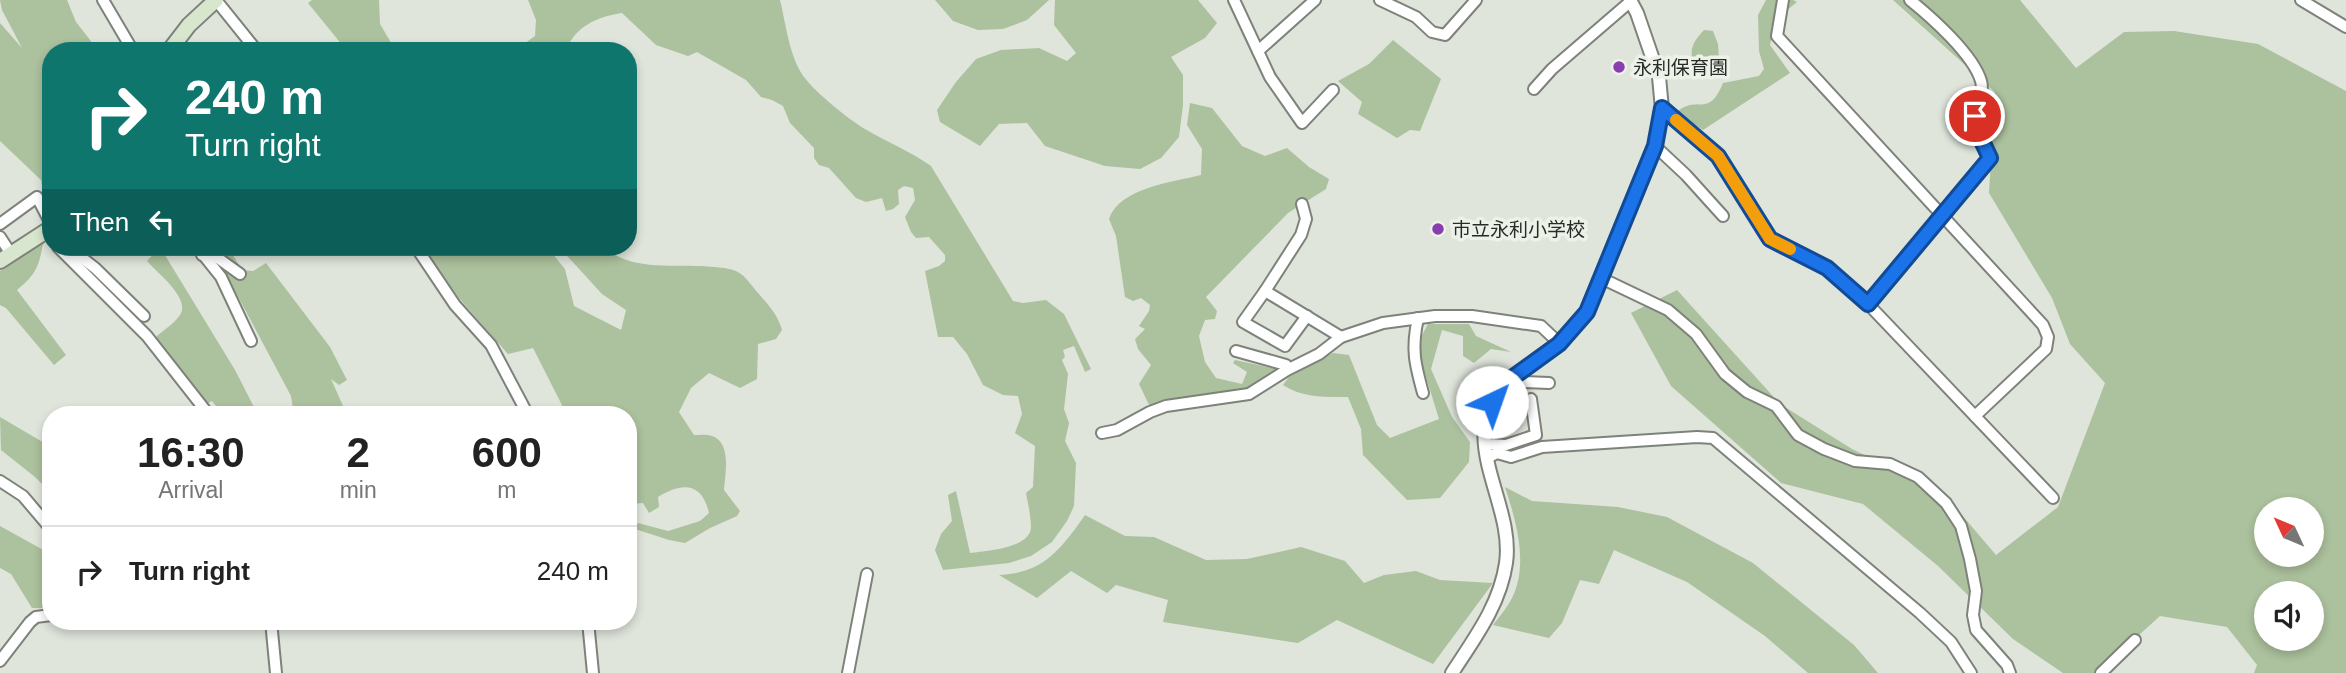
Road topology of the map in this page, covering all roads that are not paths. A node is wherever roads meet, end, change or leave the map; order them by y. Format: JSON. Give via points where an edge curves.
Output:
{"nodes":[{"id":1,"x":103,"y":0,"type":"edge"},
{"id":2,"x":216,"y":0,"type":"edge"},
{"id":3,"x":1234,"y":0,"type":"edge"},
{"id":4,"x":1315,"y":0,"type":"edge"},
{"id":5,"x":1380,"y":0,"type":"edge"},
{"id":6,"x":1476,"y":0,"type":"edge"},
{"id":7,"x":1630,"y":0,"type":"edge"},
{"id":8,"x":1783,"y":0,"type":"edge"},
{"id":9,"x":1910,"y":0,"type":"edge"},
{"id":10,"x":2301,"y":0,"type":"edge"},
{"id":11,"x":2346,"y":27,"type":"edge"},
{"id":12,"x":128,"y":42,"type":"edge"},
{"id":13,"x":176,"y":42,"type":"edge"},
{"id":14,"x":250,"y":42,"type":"edge"},
{"id":15,"x":1258,"y":51,"type":"junction"},
{"id":16,"x":1534,"y":89,"type":"dead end"},
{"id":17,"x":1333,"y":90,"type":"dead end"},
{"id":18,"x":1662,"y":108,"type":"junction"},
{"id":19,"x":1655,"y":146,"type":"junction"},
{"id":20,"x":1302,"y":204,"type":"dead end"},
{"id":21,"x":42,"y":211,"type":"edge"},
{"id":22,"x":1723,"y":216,"type":"dead end"},
{"id":23,"x":1941,"y":216,"type":"junction"},
{"id":24,"x":0,"y":224,"type":"edge"},
{"id":25,"x":42,"y":235,"type":"edge"},
{"id":26,"x":0,"y":237,"type":"edge"},
{"id":27,"x":67,"y":256,"type":"edge"},
{"id":28,"x":80,"y":256,"type":"edge"},
{"id":29,"x":204,"y":256,"type":"edge"},
{"id":30,"x":215,"y":256,"type":"edge"},
{"id":31,"x":422,"y":256,"type":"edge"},
{"id":32,"x":5,"y":258,"type":"edge"},
{"id":33,"x":240,"y":274,"type":"dead end"},
{"id":34,"x":1601,"y":278,"type":"junction"},
{"id":35,"x":1265,"y":291,"type":"junction"},
{"id":36,"x":1868,"y":304,"type":"junction"},
{"id":37,"x":144,"y":316,"type":"dead end"},
{"id":38,"x":1307,"y":316,"type":"junction"},
{"id":39,"x":1418,"y":318,"type":"junction"},
{"id":40,"x":1341,"y":337,"type":"junction"},
{"id":41,"x":251,"y":341,"type":"dead end"},
{"id":42,"x":1559,"y":344,"type":"junction"},
{"id":43,"x":1286,"y":346,"type":"junction"},
{"id":44,"x":1236,"y":351,"type":"dead end"},
{"id":45,"x":1286,"y":368,"type":"junction"},
{"id":46,"x":1515,"y":376,"type":"junction"},
{"id":47,"x":1549,"y":383,"type":"dead end"},
{"id":48,"x":1423,"y":393,"type":"dead end"},
{"id":49,"x":1531,"y":399,"type":"dead end"},
{"id":50,"x":202,"y":406,"type":"edge"},
{"id":51,"x":523,"y":406,"type":"edge"},
{"id":52,"x":1975,"y":416,"type":"junction"},
{"id":53,"x":1102,"y":433,"type":"dead end"},
{"id":54,"x":1485,"y":444,"type":"junction"},
{"id":55,"x":1487,"y":458,"type":"junction"},
{"id":56,"x":0,"y":481,"type":"edge"},
{"id":57,"x":2053,"y":498,"type":"dead end"},
{"id":58,"x":42,"y":518,"type":"edge"},
{"id":59,"x":867,"y":574,"type":"dead end"},
{"id":60,"x":42,"y":616,"type":"edge"},
{"id":61,"x":272,"y":630,"type":"edge"},
{"id":62,"x":590,"y":630,"type":"edge"},
{"id":63,"x":2135,"y":640,"type":"dead end"},
{"id":64,"x":0,"y":661,"type":"edge"},
{"id":65,"x":276,"y":673,"type":"edge"},
{"id":66,"x":593,"y":673,"type":"edge"},
{"id":67,"x":848,"y":673,"type":"edge"},
{"id":68,"x":1451,"y":673,"type":"edge"},
{"id":69,"x":1971,"y":673,"type":"edge"},
{"id":70,"x":2010,"y":673,"type":"edge"},
{"id":71,"x":2101,"y":673,"type":"edge"}],
"edges":[{"from":1,"to":12,"type":"street"},
{"from":2,"to":13,"type":"main road"},
{"from":2,"to":14,"type":"street"},
{"from":3,"to":15,"type":"street"},
{"from":4,"to":15,"type":"street"},
{"from":5,"to":6,"type":"street","via":[[1444,35]]},
{"from":7,"to":16,"type":"street"},
{"from":7,"to":18,"type":"street","via":[[1659,77]]},
{"from":8,"to":23,"type":"street","via":[[1777,36]]},
{"from":9,"to":23,"type":"street","via":[[1938,23],[1981,80],[1975,126],[1990,158]]},
{"from":10,"to":11,"type":"street"},
{"from":15,"to":17,"type":"street","via":[[1302,122]]},
{"from":18,"to":19,"type":"street"},
{"from":18,"to":36,"type":"street","via":[[1718,156],[1770,239],[1827,268]]},
{"from":19,"to":22,"type":"street"},
{"from":19,"to":34,"type":"street"},
{"from":20,"to":35,"type":"street","via":[[1306,219],[1301,235]]},
{"from":21,"to":24,"type":"street","via":[[37,197]]},
{"from":23,"to":36,"type":"street"},
{"from":23,"to":52,"type":"street","via":[[2043,325],[2048,337],[2046,349]]},
{"from":25,"to":32,"type":"main road"},
{"from":26,"to":32,"type":"street"},
{"from":27,"to":50,"type":"street","via":[[147,336]]},
{"from":28,"to":37,"type":"street"},
{"from":29,"to":41,"type":"street","via":[[221,277]]},
{"from":30,"to":33,"type":"street"},
{"from":31,"to":51,"type":"street","via":[[455,305],[491,345]]},
{"from":34,"to":42,"type":"street","via":[[1587,312]]},
{"from":34,"to":70,"type":"street","via":[[1678,317],[1725,373],[1746,392],[1776,407],[1798,435],[1855,461],[1891,464],[1918,477],[1946,503],[1962,526],[1970,559],[1976,630]]},
{"from":35,"to":38,"type":"street"},
{"from":35,"to":43,"type":"street","via":[[1243,322]]},
{"from":36,"to":52,"type":"street"},
{"from":38,"to":40,"type":"street"},
{"from":38,"to":43,"type":"street"},
{"from":39,"to":40,"type":"street","via":[[1383,323]]},
{"from":39,"to":42,"type":"street","via":[[1472,316],[1520,321],[1541,326]]},
{"from":39,"to":48,"type":"street","via":[[1413,341]]},
{"from":40,"to":45,"type":"street","via":[[1319,354]]},
{"from":42,"to":46,"type":"street"},
{"from":43,"to":45,"type":"street"},
{"from":44,"to":45,"type":"street"},
{"from":45,"to":53,"type":"street","via":[[1249,394],[1166,407]]},
{"from":46,"to":47,"type":"street","via":[[1521,382]]},
{"from":46,"to":54,"type":"street","via":[[1498,391],[1486,414]]},
{"from":49,"to":54,"type":"street","via":[[1536,435],[1506,445]]},
{"from":52,"to":57,"type":"street"},
{"from":54,"to":55,"type":"street"},
{"from":55,"to":68,"type":"street","via":[[1506,537],[1507,561],[1489,615]]},
{"from":55,"to":69,"type":"street","via":[[1497,453],[1511,457],[1542,447],[1713,439],[1920,613],[1951,642]]},
{"from":56,"to":58,"type":"street","via":[[23,496]]},
{"from":59,"to":67,"type":"street"},
{"from":60,"to":64,"type":"street","via":[[30,622]]},
{"from":61,"to":65,"type":"street"},
{"from":62,"to":66,"type":"street"},
{"from":63,"to":71,"type":"street"}]}
